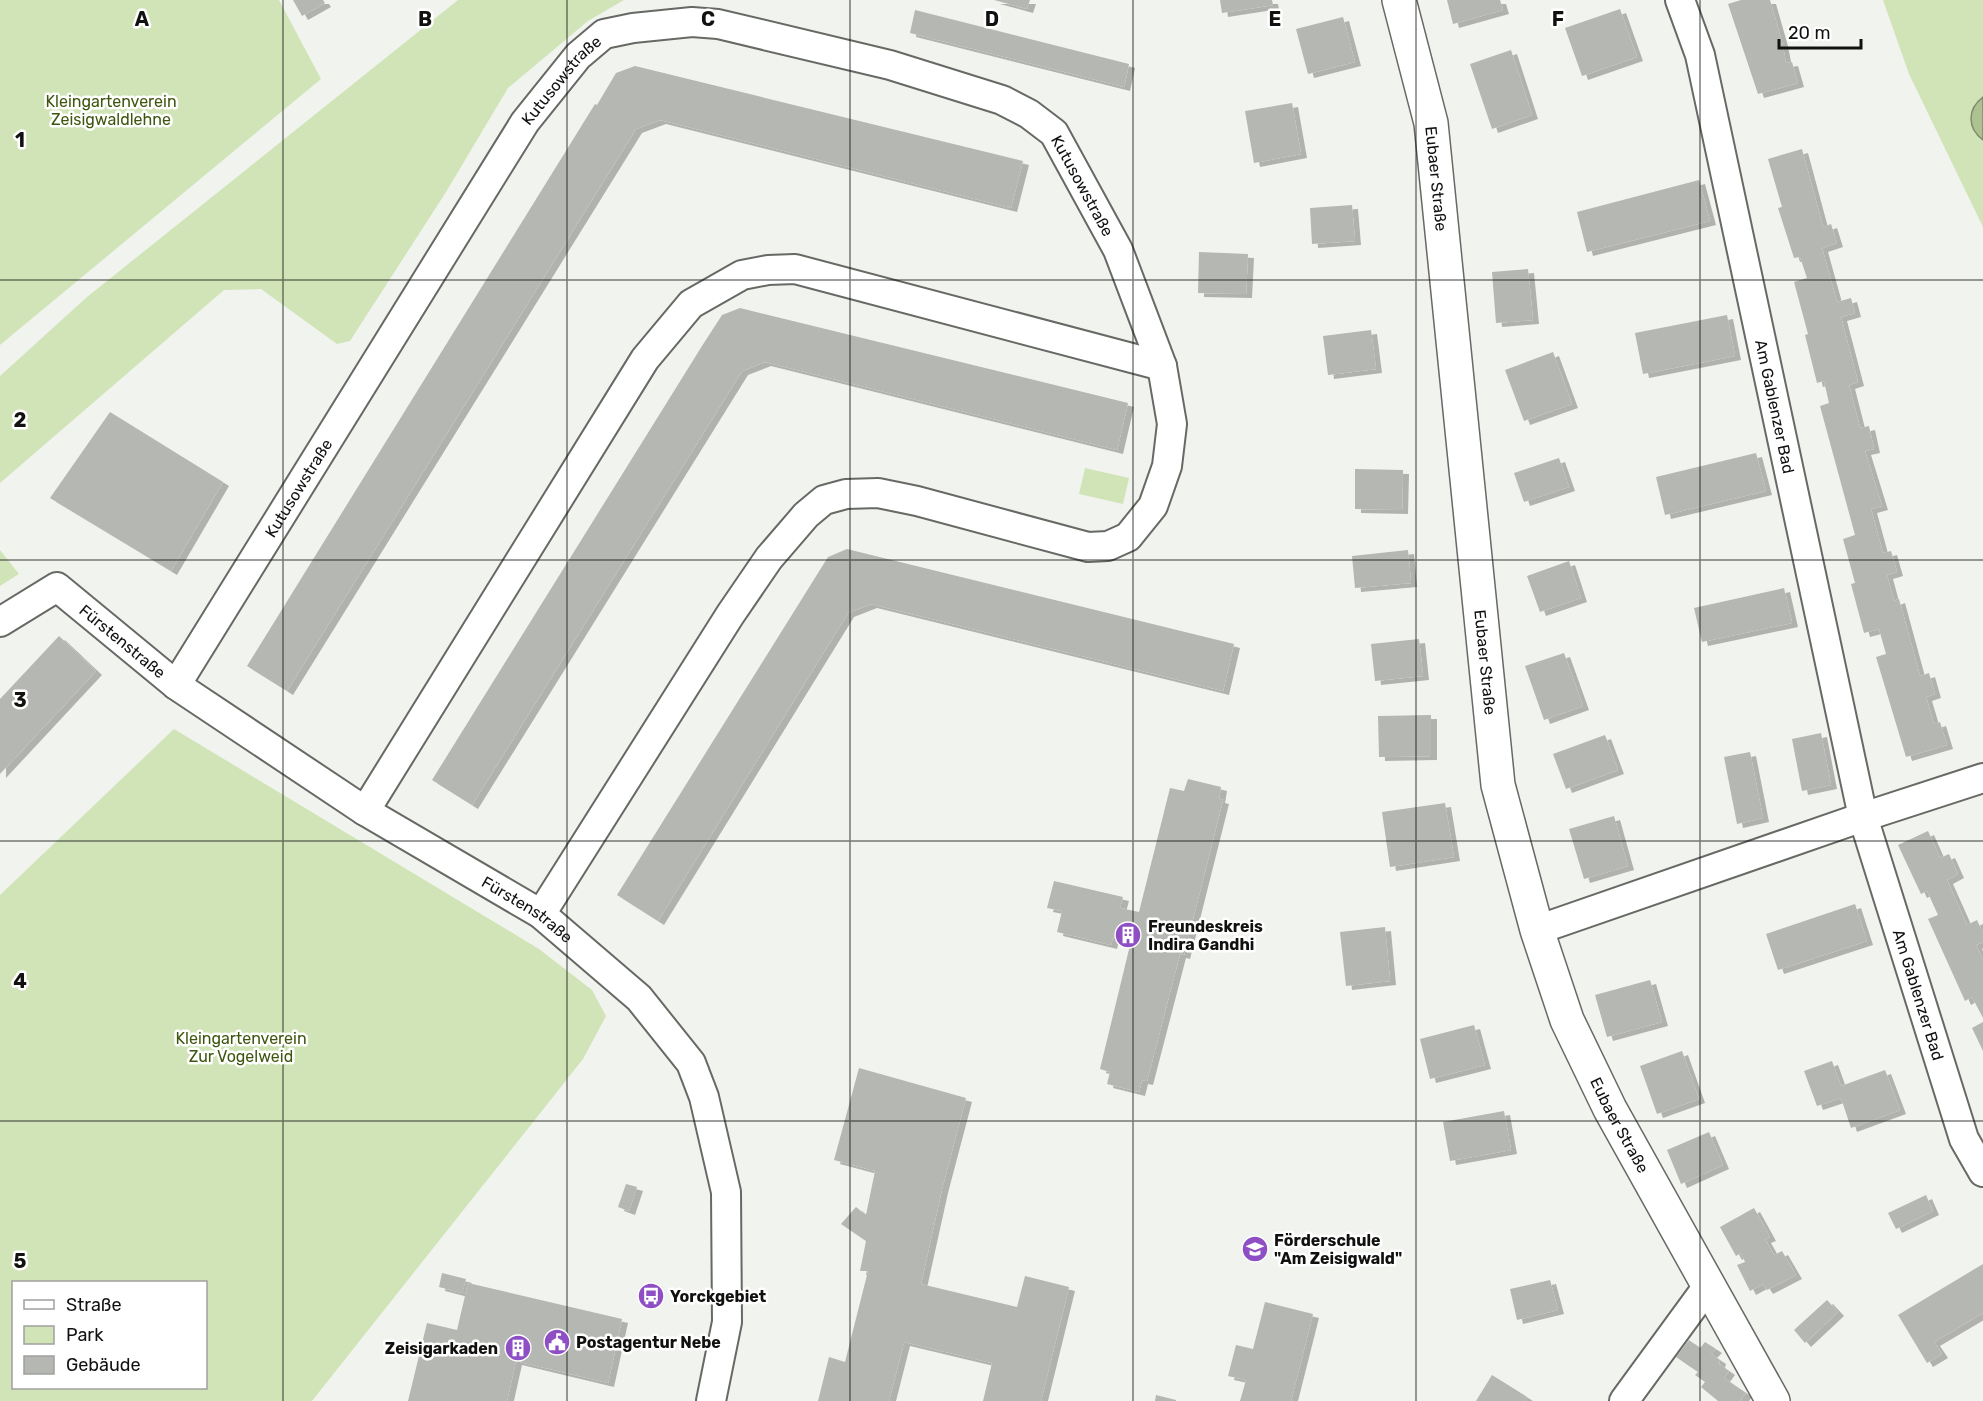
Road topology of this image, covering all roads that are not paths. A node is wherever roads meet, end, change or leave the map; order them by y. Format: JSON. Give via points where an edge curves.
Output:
{"nodes":[{"id":1,"x":1399,"y":0,"type":"edge"},
{"id":2,"x":1680,"y":0,"type":"edge"},
{"id":3,"x":1162,"y":366,"type":"junction"},
{"id":4,"x":0,"y":622,"type":"edge"},
{"id":5,"x":176,"y":685,"type":"junction"},
{"id":6,"x":1983,"y":778,"type":"edge"},
{"id":7,"x":365,"y":811,"type":"junction"},
{"id":8,"x":1863,"y":817,"type":"junction"},
{"id":9,"x":541,"y":914,"type":"junction"},
{"id":10,"x":1537,"y":930,"type":"junction"},
{"id":11,"x":1983,"y":1172,"type":"edge"},
{"id":12,"x":1708,"y":1286,"type":"junction"},
{"id":13,"x":711,"y":1401,"type":"edge"},
{"id":14,"x":1624,"y":1401,"type":"edge"},
{"id":15,"x":1773,"y":1401,"type":"edge"}],
"edges":[{"from":1,"to":10,"type":"street","name":"Eubaer Straße","via":[[1431,123],[1498,785]]},
{"from":2,"to":8,"type":"street","name":"Am Gablenzer Bad","via":[[1700,55]]},
{"from":3,"to":5,"type":"street","name":"Kutusowstraße","via":[[1118,250],[1054,133],[1029,114],[1002,100],[890,65],[718,24],[692,22],[604,34],[578,56],[525,122]]},
{"from":3,"to":7,"type":"street","via":[[795,269],[742,275],[691,304],[645,358]]},
{"from":3,"to":9,"type":"street","name":"Kutusowstraße","via":[[1172,424],[1167,466],[1153,506],[1128,537],[1108,546],[1089,547],[878,493],[846,494],[824,500],[806,515],[769,558],[730,615]]},
{"from":4,"to":5,"type":"street","name":"Fürstenstraße","via":[[57,586]]},
{"from":5,"to":7,"type":"street","name":"Fürstenstraße"},
{"from":6,"to":8,"type":"street"},
{"from":7,"to":9,"type":"street","name":"Fürstenstraße"},
{"from":8,"to":10,"type":"street"},
{"from":8,"to":11,"type":"street","name":"Am Gablenzer Bad","via":[[1964,1139]]},
{"from":9,"to":13,"type":"street","name":"Fürstenstraße","via":[[639,998],[691,1063],[704,1097],[726,1192],[727,1322]]},
{"from":10,"to":12,"type":"street","name":"Eubaer Straße","via":[[1567,1020],[1605,1099]]},
{"from":12,"to":14,"type":"street"},
{"from":12,"to":15,"type":"street","name":"Eubaer Straße"}]}
